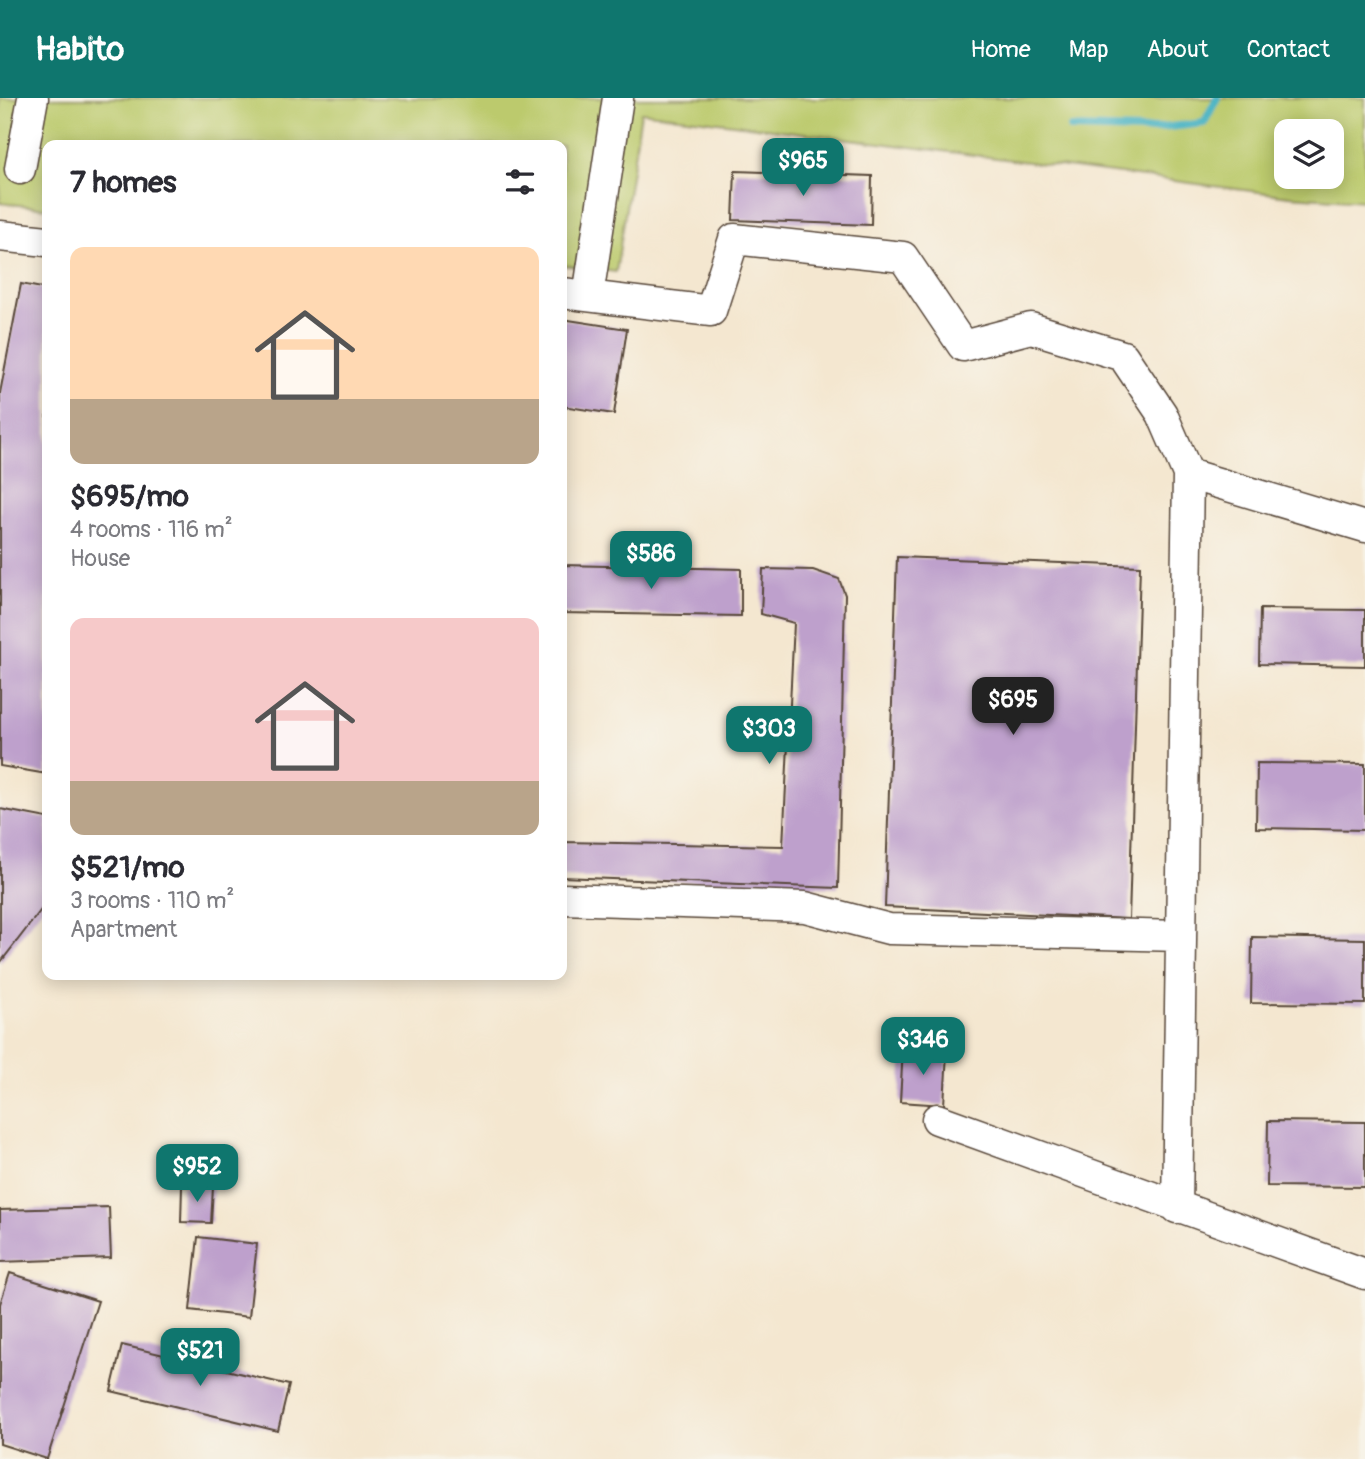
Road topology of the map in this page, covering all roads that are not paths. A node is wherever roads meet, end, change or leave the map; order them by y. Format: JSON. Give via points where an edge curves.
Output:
{"nodes":[{"id":1,"x":33,"y":98,"type":"edge"},
{"id":2,"x":618,"y":98,"type":"edge"},
{"id":3,"x":20,"y":169,"type":"dead end"},
{"id":4,"x":0,"y":236,"type":"edge"},
{"id":5,"x":42,"y":240,"type":"edge"},
{"id":6,"x":575,"y":294,"type":"edge"},
{"id":7,"x":1188,"y":474,"type":"junction"},
{"id":8,"x":1365,"y":527,"type":"edge"},
{"id":9,"x":567,"y":899,"type":"edge"},
{"id":10,"x":1181,"y":936,"type":"junction"},
{"id":11,"x":937,"y":1119,"type":"dead end"},
{"id":12,"x":1177,"y":1208,"type":"junction"},
{"id":13,"x":1365,"y":1274,"type":"edge"}],
"edges":[{"from":1,"to":3,"type":"street"},
{"from":2,"to":6,"type":"street"},
{"from":4,"to":5,"type":"street"},
{"from":6,"to":7,"type":"street","via":[[712,311],[734,239],[903,257],[963,346],[1031,328],[1123,356],[1162,414]]},
{"from":7,"to":8,"type":"street"},
{"from":7,"to":10,"type":"street"},
{"from":9,"to":10,"type":"street","via":[[805,907],[889,929]]},
{"from":10,"to":12,"type":"street"},
{"from":11,"to":12,"type":"street"},
{"from":12,"to":13,"type":"street"}]}
